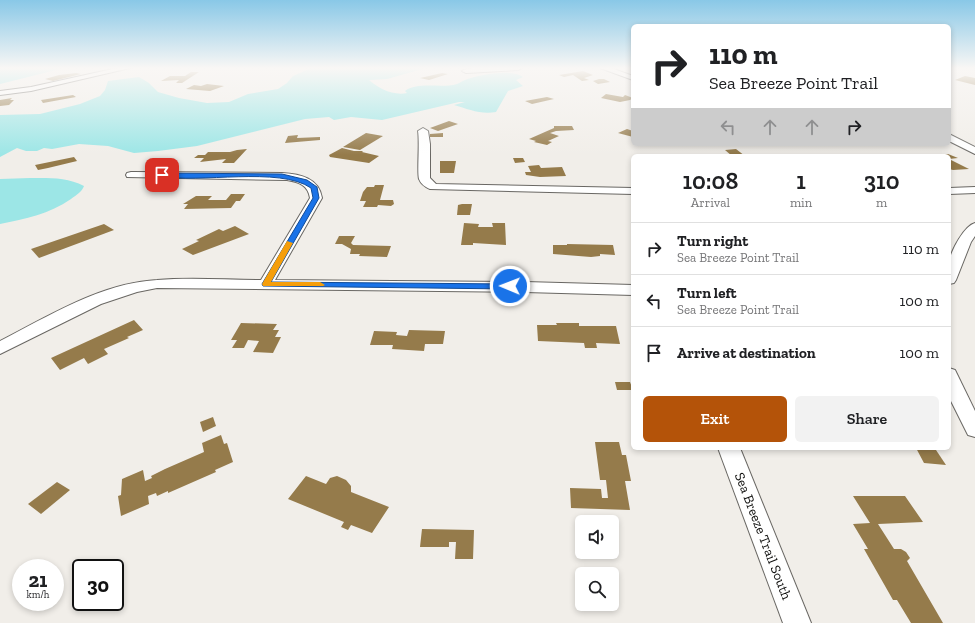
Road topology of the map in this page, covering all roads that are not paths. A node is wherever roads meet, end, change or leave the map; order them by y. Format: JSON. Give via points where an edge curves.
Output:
{"nodes":[{"id":1,"x":423,"y":131,"type":"dead end"},
{"id":2,"x":951,"y":138,"type":"edge"},
{"id":3,"x":975,"y":151,"type":"edge"},
{"id":4,"x":131,"y":175,"type":"dead end"},
{"id":5,"x":631,"y":190,"type":"edge"},
{"id":6,"x":975,"y":190,"type":"edge"},
{"id":7,"x":951,"y":191,"type":"edge"},
{"id":8,"x":975,"y":227,"type":"edge"},
{"id":9,"x":951,"y":275,"type":"edge"},
{"id":10,"x":266,"y":284,"type":"junction"},
{"id":11,"x":631,"y":290,"type":"edge"},
{"id":12,"x":0,"y":348,"type":"edge"},
{"id":13,"x":951,"y":379,"type":"edge"},
{"id":14,"x":975,"y":429,"type":"edge"},
{"id":15,"x":730,"y":450,"type":"edge"},
{"id":16,"x":797,"y":623,"type":"edge"}],
"edges":[{"from":1,"to":5,"type":"street","via":[[424,178],[428,184],[434,186]]},
{"from":2,"to":3,"type":"street"},
{"from":4,"to":10,"type":"street","via":[[282,176],[310,184],[316,191],[316,198]]},
{"from":6,"to":7,"type":"street"},
{"from":8,"to":9,"type":"street","via":[[964,242]]},
{"from":10,"to":11,"type":"street"},
{"from":10,"to":12,"type":"street","via":[[157,284],[124,289],[87,303]]},
{"from":13,"to":14,"type":"street"},
{"from":15,"to":16,"type":"street","name":"Sea Breeze Trail South"}]}
